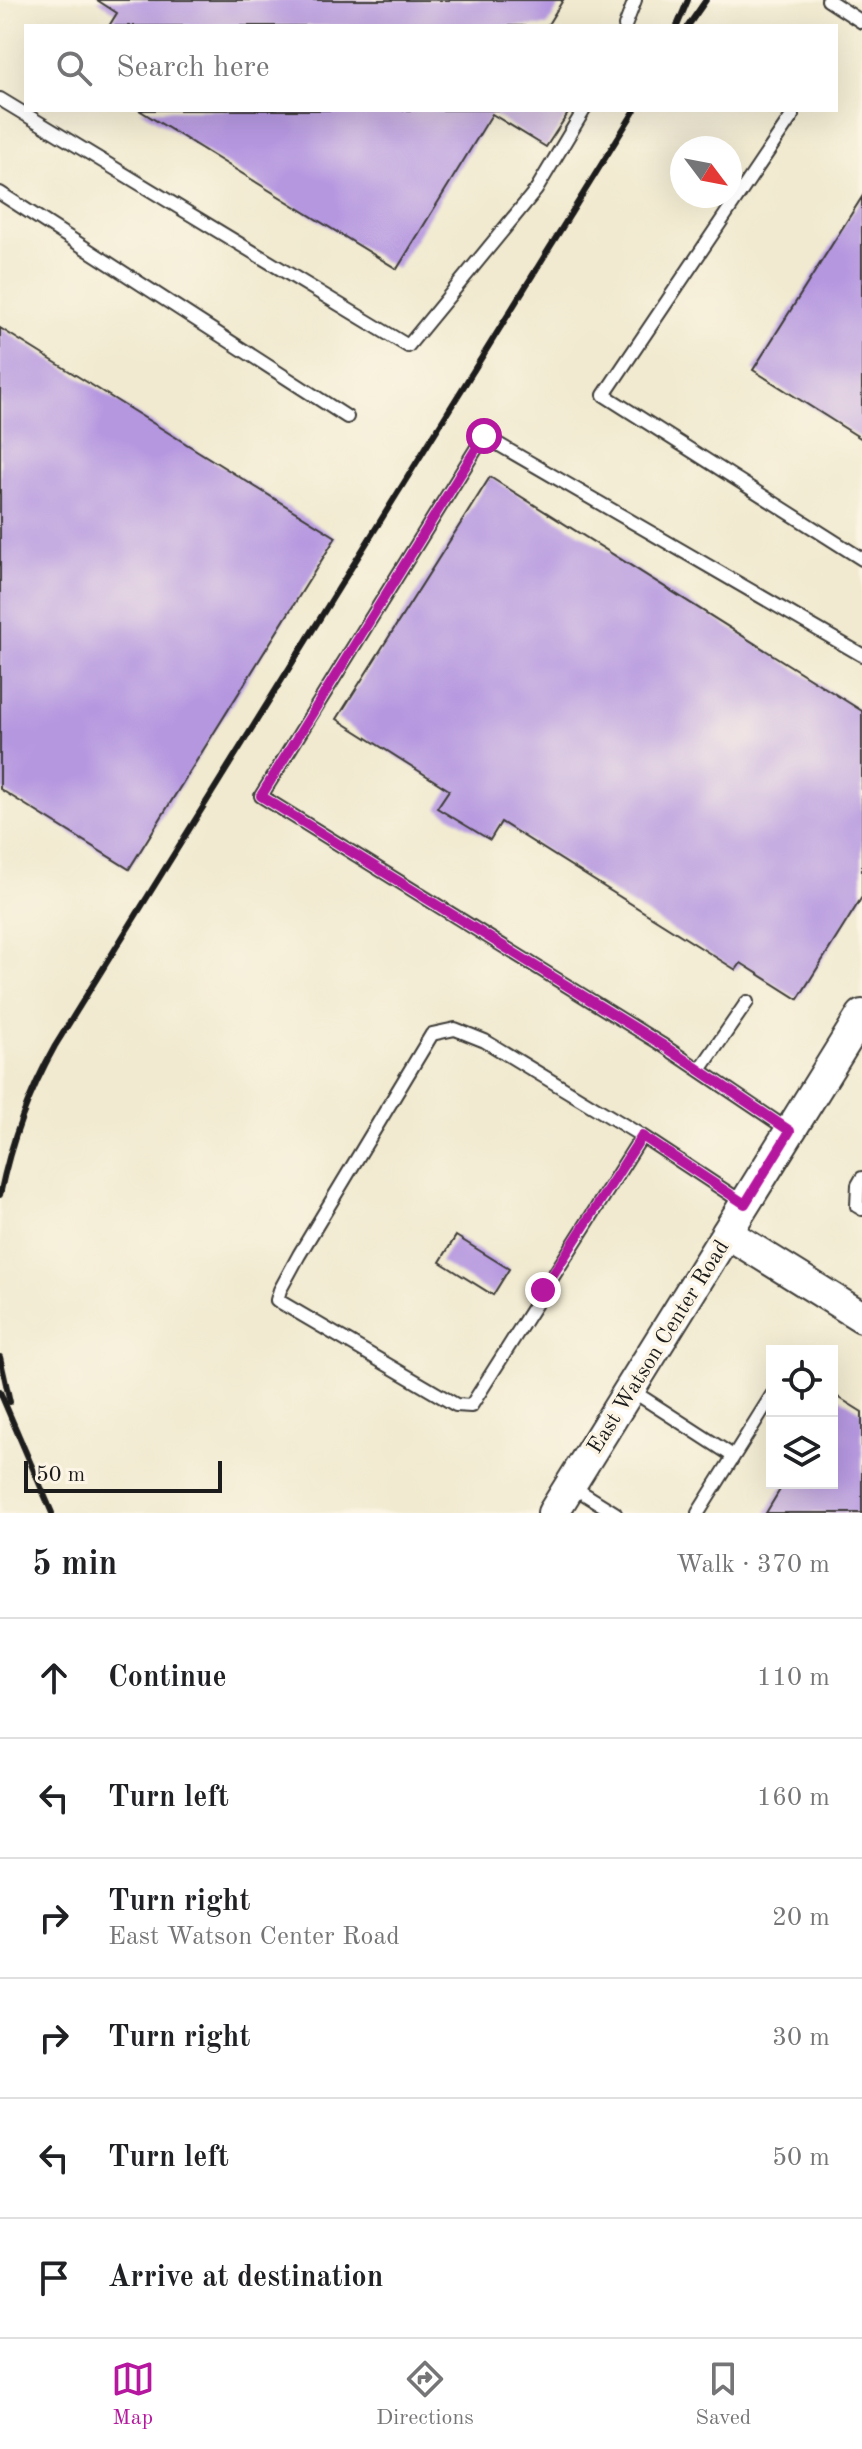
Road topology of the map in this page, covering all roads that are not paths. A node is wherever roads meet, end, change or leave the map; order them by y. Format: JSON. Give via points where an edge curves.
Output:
{"nodes":[{"id":1,"x":635,"y":0,"type":"edge"},
{"id":2,"x":828,"y":0,"type":"edge"},
{"id":3,"x":862,"y":22,"type":"edge"},
{"id":4,"x":626,"y":24,"type":"edge"},
{"id":5,"x":0,"y":99,"type":"edge"},
{"id":6,"x":583,"y":112,"type":"edge"},
{"id":7,"x":792,"y":116,"type":"dead end"},
{"id":8,"x":0,"y":193,"type":"edge"},
{"id":9,"x":347,"y":417,"type":"dead end"},
{"id":10,"x":862,"y":559,"type":"edge"},
{"id":11,"x":862,"y":655,"type":"edge"},
{"id":12,"x":747,"y":1002,"type":"dead end"},
{"id":13,"x":862,"y":1015,"type":"edge"},
{"id":14,"x":700,"y":1070,"type":"junction"},
{"id":15,"x":790,"y":1131,"type":"junction"},
{"id":16,"x":642,"y":1136,"type":"junction"},
{"id":17,"x":862,"y":1178,"type":"edge"},
{"id":18,"x":745,"y":1204,"type":"junction"},
{"id":19,"x":862,"y":1209,"type":"edge"},
{"id":20,"x":727,"y":1233,"type":"junction"},
{"id":21,"x":862,"y":1317,"type":"edge"},
{"id":22,"x":629,"y":1389,"type":"junction"},
{"id":23,"x":766,"y":1404,"type":"edge"},
{"id":24,"x":733,"y":1456,"type":"junction"},
{"id":25,"x":570,"y":1485,"type":"junction"},
{"id":26,"x":553,"y":1513,"type":"edge"},
{"id":27,"x":615,"y":1513,"type":"edge"},
{"id":28,"x":698,"y":1513,"type":"edge"}],
"edges":[{"from":1,"to":4,"type":"lane"},
{"from":2,"to":3,"type":"lane"},
{"from":5,"to":6,"type":"lane","via":[[408,346],[536,190]]},
{"from":7,"to":10,"type":"lane","via":[[604,395]]},
{"from":8,"to":9,"type":"lane"},
{"from":11,"to":14,"type":"lane","via":[[484,436],[261,796]]},
{"from":12,"to":14,"type":"lane"},
{"from":13,"to":15,"type":"street","name":"East Watson Center Road"},
{"from":14,"to":15,"type":"lane"},
{"from":15,"to":18,"type":"street","name":"East Watson Center Road"},
{"from":16,"to":16,"type":"lane","via":[[471,1406],[456,1405],[277,1300],[432,1034],[455,1029],[485,1041]]},
{"from":16,"to":18,"type":"lane"},
{"from":17,"to":19,"type":"lane","via":[[857,1206]]},
{"from":18,"to":20,"type":"street","name":"East Watson Center Road"},
{"from":20,"to":21,"type":"street"},
{"from":20,"to":22,"type":"street","name":"East Watson Center Road"},
{"from":22,"to":24,"type":"lane"},
{"from":22,"to":25,"type":"street","name":"East Watson Center Road"},
{"from":23,"to":24,"type":"lane"},
{"from":24,"to":28,"type":"lane"},
{"from":25,"to":26,"type":"street","name":"East Watson Center Road"},
{"from":25,"to":27,"type":"lane"}]}
